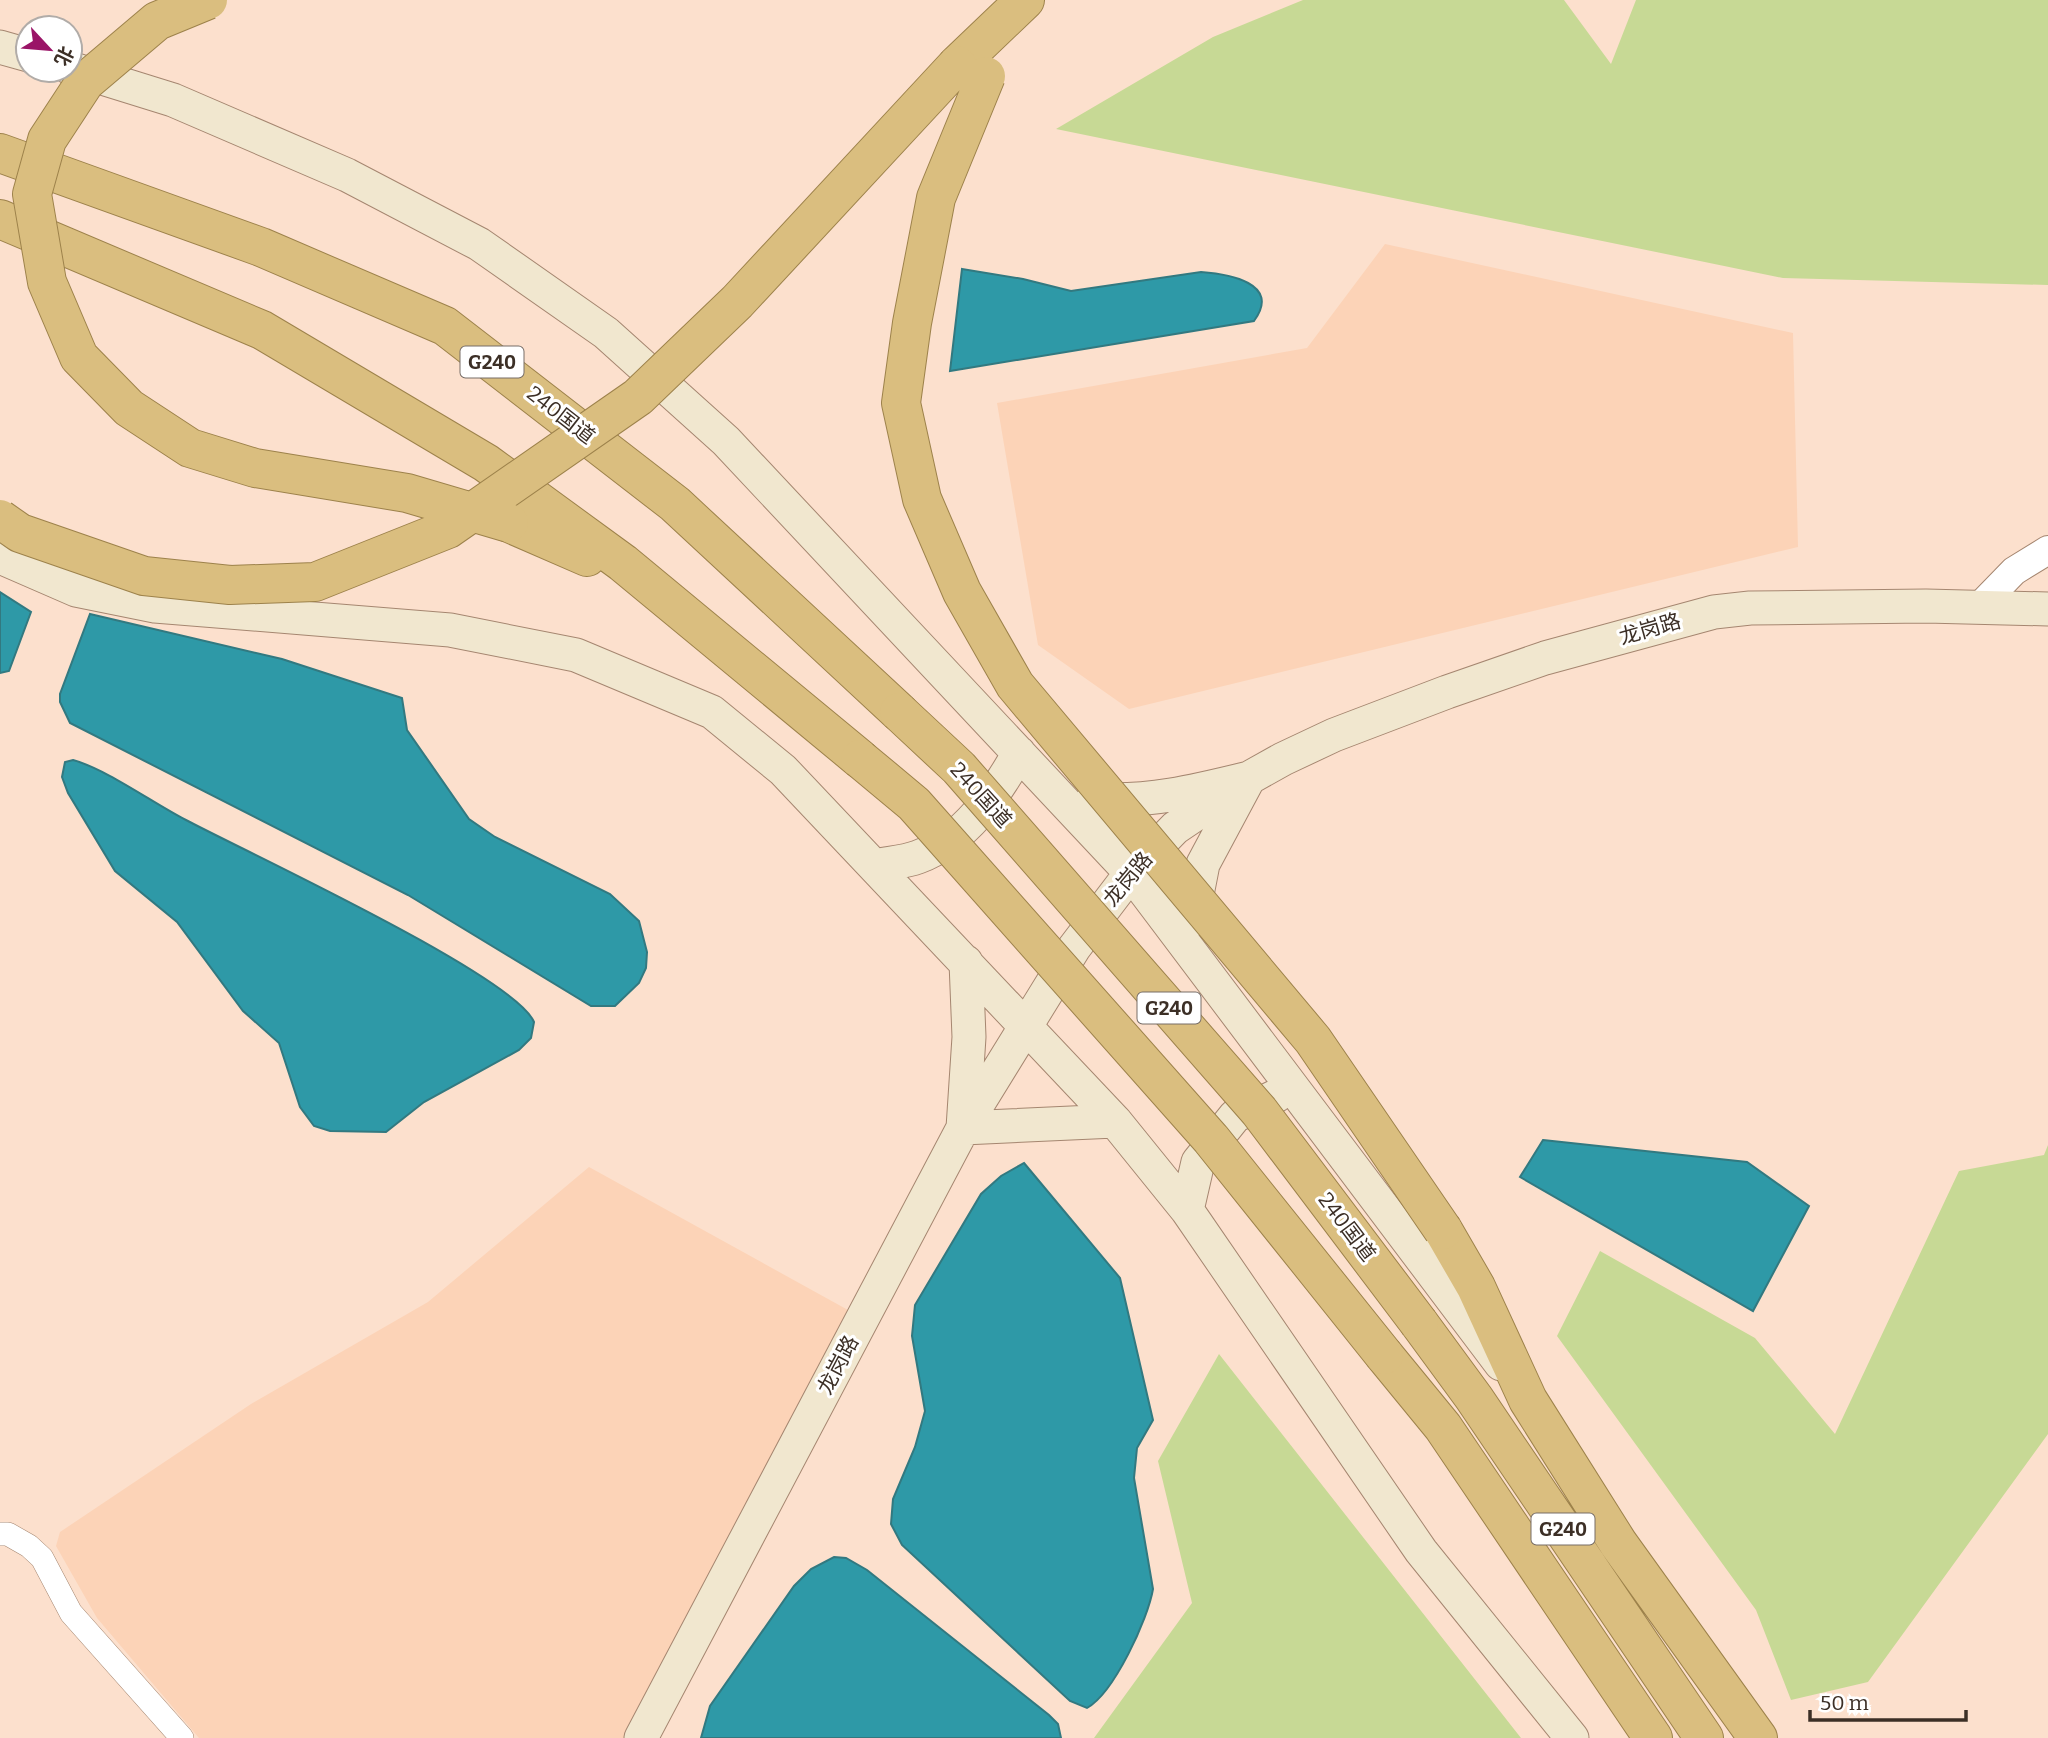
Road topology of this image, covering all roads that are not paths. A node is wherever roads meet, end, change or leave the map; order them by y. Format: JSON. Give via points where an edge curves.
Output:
{"nodes":[{"id":1,"x":208,"y":0,"type":"edge"},
{"id":2,"x":1025,"y":0,"type":"edge"},
{"id":3,"x":1038,"y":0,"type":"edge"},
{"id":4,"x":971,"y":71,"type":"junction"},
{"id":5,"x":84,"y":72,"type":"edge"},
{"id":6,"x":0,"y":153,"type":"edge"},
{"id":7,"x":0,"y":219,"type":"edge"},
{"id":8,"x":0,"y":519,"type":"edge"},
{"id":9,"x":2048,"y":550,"type":"edge"},
{"id":10,"x":0,"y":557,"type":"edge"},
{"id":11,"x":648,"y":583,"type":"junction"},
{"id":12,"x":1979,"y":607,"type":"junction"},
{"id":13,"x":2048,"y":609,"type":"edge"},
{"id":14,"x":1019,"y":754,"type":"junction"},
{"id":15,"x":1249,"y":778,"type":"junction"},
{"id":16,"x":1059,"y":796,"type":"junction"},
{"id":17,"x":875,"y":866,"type":"junction"},
{"id":18,"x":1131,"y":873,"type":"junction"},
{"id":19,"x":1193,"y":954,"type":"junction"},
{"id":20,"x":966,"y":962,"type":"junction"},
{"id":21,"x":1025,"y":1025,"type":"junction"},
{"id":22,"x":1295,"y":1091,"type":"junction"},
{"id":23,"x":1115,"y":1121,"type":"junction"},
{"id":24,"x":963,"y":1128,"type":"junction"},
{"id":25,"x":1187,"y":1210,"type":"junction"},
{"id":26,"x":1528,"y":1400,"type":"junction"},
{"id":27,"x":0,"y":1534,"type":"edge"},
{"id":28,"x":182,"y":1738,"type":"edge"},
{"id":29,"x":641,"y":1738,"type":"edge"},
{"id":30,"x":1572,"y":1738,"type":"edge"},
{"id":31,"x":1653,"y":1738,"type":"edge"},
{"id":32,"x":1704,"y":1738,"type":"edge"},
{"id":33,"x":1758,"y":1738,"type":"edge"}],
"edges":[{"from":1,"to":11,"type":"highway","bridge":true,"via":[[156,21],[85,82],[47,140],[32,194],[47,282],[79,357],[129,408],[190,448],[254,468],[407,493],[509,523]]},
{"from":2,"to":4,"type":"highway"},
{"from":3,"to":4,"type":"highway"},
{"from":4,"to":8,"type":"highway","bridge":true,"via":[[638,397],[448,529],[315,582],[230,585],[144,576],[20,533]]},
{"from":4,"to":26,"type":"highway","bridge":true,"via":[[936,198],[901,403],[922,499],[962,592],[1015,685],[1313,1040],[1443,1230],[1476,1287]]},
{"from":5,"to":14,"type":"main road","via":[[173,100],[346,174],[479,244],[606,333],[726,441]]},
{"from":6,"to":32,"type":"highway","name":"240国道","number":"G240","bridge":true,"via":[[261,247],[446,326],[675,504],[959,768],[1259,1111],[1474,1398]]},
{"from":7,"to":11,"type":"highway","number":"G240","via":[[262,330],[486,463]]},
{"from":9,"to":12,"type":"street","via":[[2014,571]]},
{"from":10,"to":17,"type":"main road","via":[[76,590],[155,606],[450,630],[576,655],[712,712],[783,770]]},
{"from":11,"to":31,"type":"highway","number":"G240","bridge":true,"via":[[914,804],[1211,1139],[1443,1427]]},
{"from":12,"to":13,"type":"main road","name":"龙岗路"},
{"from":12,"to":15,"type":"main road","name":"龙岗路","via":[[1750,608],[1690,617],[1447,692],[1334,735]]},
{"from":14,"to":16,"type":"main road"},
{"from":14,"to":17,"type":"main road","via":[[970,824],[918,857]]},
{"from":15,"to":16,"type":"main road","via":[[1167,798],[1131,801]]},
{"from":15,"to":18,"type":"main road","name":"龙岗路","via":[[1175,828]]},
{"from":15,"to":19,"type":"main road","via":[[1203,864],[1191,925]]},
{"from":16,"to":18,"type":"main road"},
{"from":17,"to":20,"type":"main road"},
{"from":18,"to":19,"type":"main road"},
{"from":18,"to":21,"type":"main road","name":"龙岗路","via":[[1074,948]]},
{"from":19,"to":22,"type":"main road"},
{"from":20,"to":21,"type":"main road"},
{"from":20,"to":24,"type":"main road","via":[[969,1037]]},
{"from":21,"to":23,"type":"main road"},
{"from":21,"to":24,"type":"main road","name":"龙岗路"},
{"from":22,"to":25,"type":"main road","via":[[1269,1097],[1235,1116],[1198,1162]]},
{"from":22,"to":26,"type":"main road"},
{"from":23,"to":24,"type":"main road"},
{"from":23,"to":25,"type":"main road"},
{"from":24,"to":29,"type":"main road","name":"龙岗路"},
{"from":25,"to":30,"type":"main road","via":[[1421,1551]]},
{"from":26,"to":33,"type":"highway","via":[[1618,1543]]},
{"from":27,"to":28,"type":"street","via":[[29,1546],[42,1558],[71,1613]]}]}
